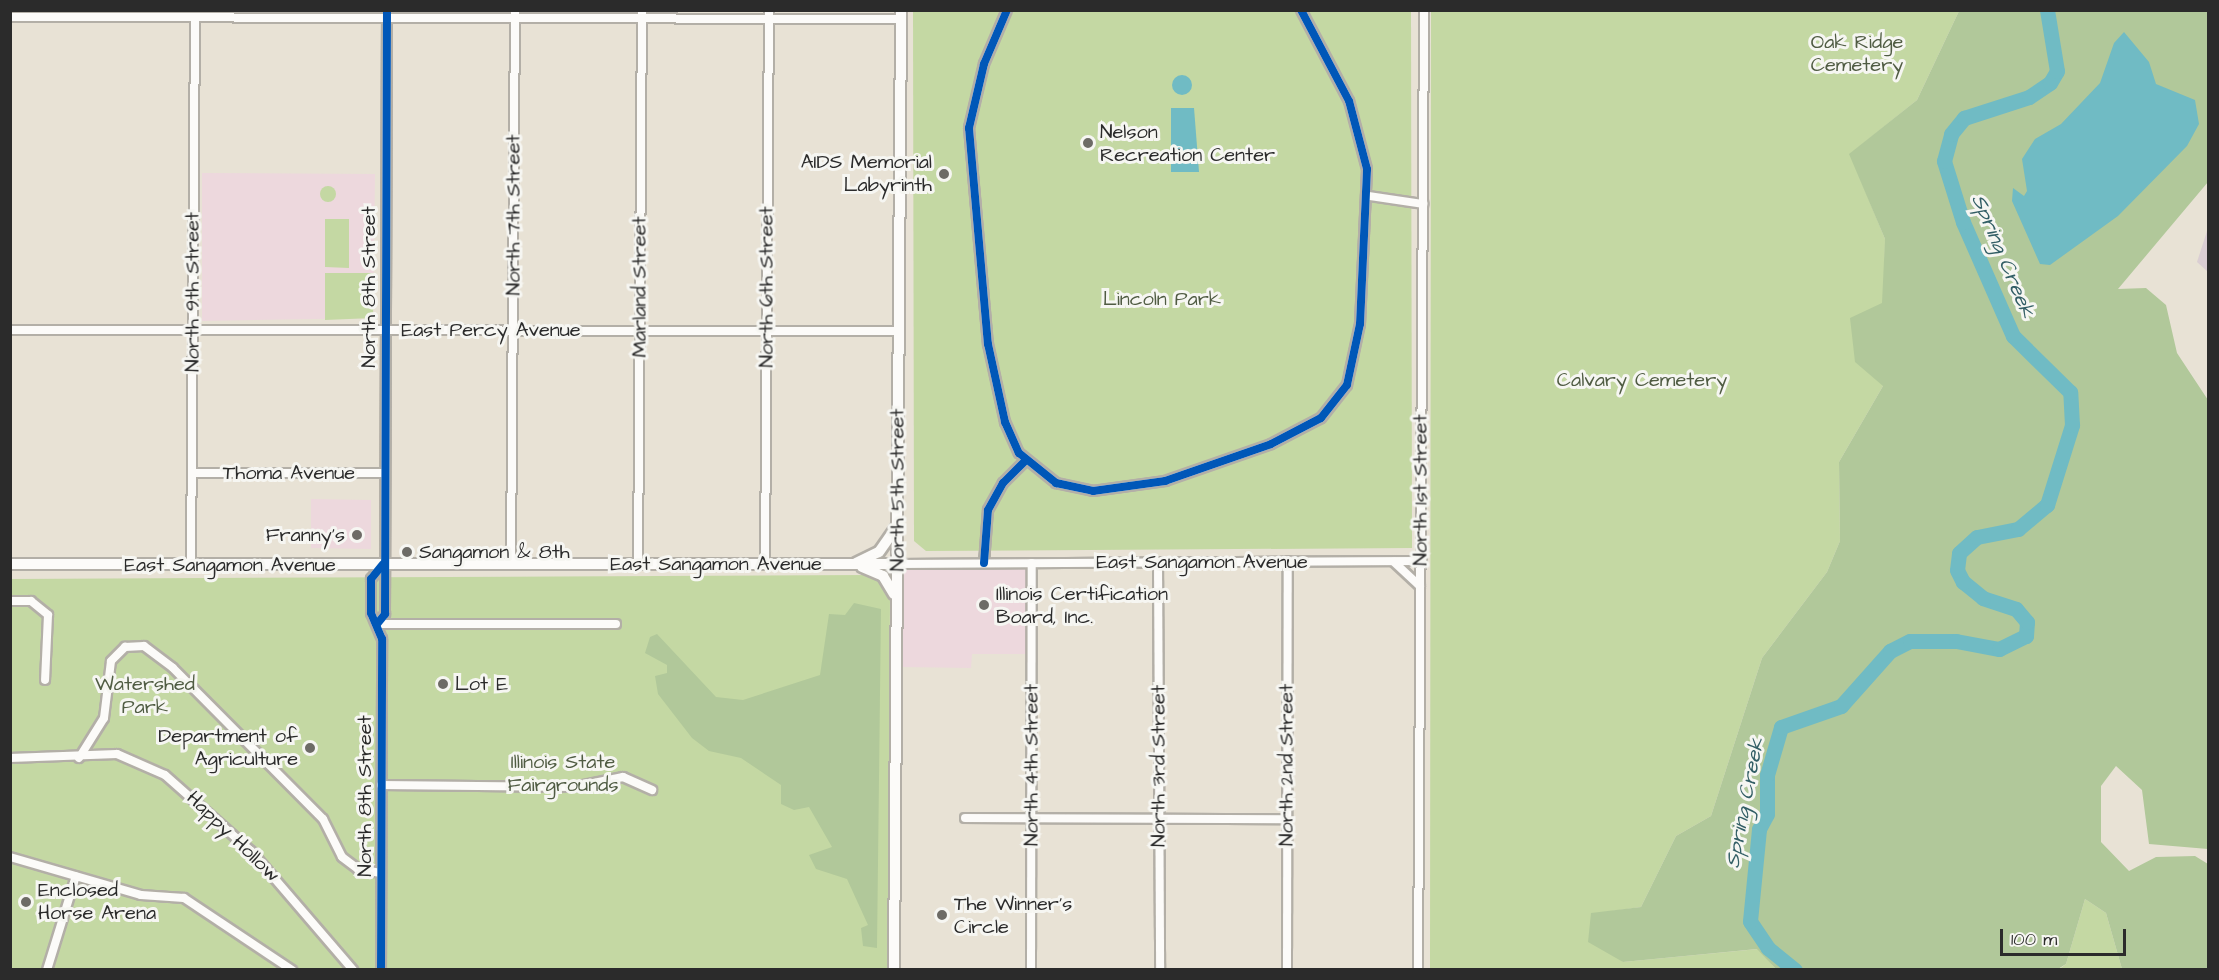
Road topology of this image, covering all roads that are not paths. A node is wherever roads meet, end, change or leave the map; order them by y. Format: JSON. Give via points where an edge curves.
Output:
{"nodes":[{"id":1,"x":1007,"y":10,"type":"edge"},
{"id":2,"x":1302,"y":10,"type":"edge"},
{"id":3,"x":1424,"y":10,"type":"edge"},
{"id":4,"x":98,"y":14,"type":"edge"},
{"id":5,"x":387,"y":14,"type":"edge"},
{"id":6,"x":240,"y":15,"type":"edge"},
{"id":7,"x":515,"y":15,"type":"edge"},
{"id":8,"x":642,"y":15,"type":"edge"},
{"id":9,"x":769,"y":15,"type":"edge"},
{"id":10,"x":901,"y":15,"type":"edge"},
{"id":11,"x":10,"y":17,"type":"edge"},
{"id":12,"x":195,"y":18,"type":"junction"},
{"id":13,"x":1369,"y":196,"type":"junction"},
{"id":14,"x":1423,"y":204,"type":"junction"},
{"id":15,"x":193,"y":328,"type":"junction"},
{"id":16,"x":386,"y":329,"type":"junction"},
{"id":17,"x":10,"y":330,"type":"edge"},
{"id":18,"x":640,"y":330,"type":"junction"},
{"id":19,"x":767,"y":330,"type":"junction"},
{"id":20,"x":513,"y":331,"type":"junction"},
{"id":21,"x":899,"y":331,"type":"junction"},
{"id":22,"x":1025,"y":461,"type":"junction"},
{"id":23,"x":193,"y":473,"type":"junction"},
{"id":24,"x":384,"y":473,"type":"junction"},
{"id":25,"x":897,"y":524,"type":"junction"},
{"id":26,"x":1288,"y":561,"type":"junction"},
{"id":27,"x":1393,"y":561,"type":"junction"},
{"id":28,"x":1422,"y":561,"type":"junction"},
{"id":29,"x":1158,"y":562,"type":"junction"},
{"id":30,"x":984,"y":563,"type":"junction"},
{"id":31,"x":1032,"y":563,"type":"junction"},
{"id":32,"x":10,"y":564,"type":"edge"},
{"id":33,"x":383,"y":564,"type":"junction"},
{"id":34,"x":511,"y":564,"type":"junction"},
{"id":35,"x":638,"y":564,"type":"junction"},
{"id":36,"x":765,"y":564,"type":"junction"},
{"id":37,"x":853,"y":564,"type":"junction"},
{"id":38,"x":897,"y":564,"type":"junction"},
{"id":39,"x":191,"y":565,"type":"junction"},
{"id":40,"x":1422,"y":589,"type":"junction"},
{"id":41,"x":10,"y":601,"type":"edge"},
{"id":42,"x":897,"y":603,"type":"junction"},
{"id":43,"x":377,"y":624,"type":"junction"},
{"id":44,"x":616,"y":624,"type":"dead end"},
{"id":45,"x":45,"y":680,"type":"dead end"},
{"id":46,"x":10,"y":758,"type":"edge"},
{"id":47,"x":79,"y":758,"type":"junction"},
{"id":48,"x":381,"y":785,"type":"junction"},
{"id":49,"x":652,"y":790,"type":"dead end"},
{"id":50,"x":965,"y":818,"type":"dead end"},
{"id":51,"x":1031,"y":818,"type":"junction"},
{"id":52,"x":1158,"y":819,"type":"junction"},
{"id":53,"x":1287,"y":819,"type":"junction"},
{"id":54,"x":10,"y":857,"type":"edge"},
{"id":55,"x":381,"y":873,"type":"junction"},
{"id":56,"x":76,"y":876,"type":"junction"},
{"id":57,"x":1031,"y":968,"type":"dead end"},
{"id":58,"x":47,"y":969,"type":"edge"},
{"id":59,"x":292,"y":969,"type":"edge"},
{"id":60,"x":353,"y":969,"type":"edge"},
{"id":61,"x":381,"y":969,"type":"edge"},
{"id":62,"x":894,"y":969,"type":"edge"},
{"id":63,"x":1160,"y":969,"type":"edge"},
{"id":64,"x":1287,"y":969,"type":"edge"},
{"id":65,"x":1418,"y":969,"type":"edge"}],
"edges":[{"from":1,"to":22,"type":"street","via":[[978,84],[969,156],[988,344],[1005,422]]},
{"from":2,"to":13,"type":"street","via":[[1349,101],[1364,147]]},
{"from":3,"to":14,"type":"street","name":"North 1st Street"},
{"from":4,"to":11,"type":"street"},
{"from":4,"to":12,"type":"street"},
{"from":5,"to":6,"type":"street"},
{"from":5,"to":7,"type":"street"},
{"from":5,"to":16,"type":"street","name":"North 8th Street"},
{"from":6,"to":12,"type":"street"},
{"from":7,"to":8,"type":"street"},
{"from":7,"to":20,"type":"street","name":"North 7th Street"},
{"from":8,"to":9,"type":"street"},
{"from":8,"to":18,"type":"street","name":"Marland Street"},
{"from":9,"to":10,"type":"street"},
{"from":9,"to":19,"type":"street","name":"North 6th Street"},
{"from":10,"to":21,"type":"main road","name":"North 5th Street"},
{"from":12,"to":15,"type":"street","name":"North 9th Street"},
{"from":13,"to":14,"type":"street"},
{"from":13,"to":22,"type":"street","via":[[1355,357],[1341,396],[1321,418],[1198,471],[1110,490],[1068,487]]},
{"from":14,"to":28,"type":"street","name":"North 1st Street"},
{"from":15,"to":16,"type":"street","name":"East Percy Avenue"},
{"from":15,"to":17,"type":"street","name":"East Percy Avenue"},
{"from":15,"to":23,"type":"street","name":"North 9th Street"},
{"from":16,"to":20,"type":"street","name":"East Percy Avenue"},
{"from":16,"to":24,"type":"street","name":"North 8th Street"},
{"from":18,"to":19,"type":"street","name":"East Percy Avenue"},
{"from":18,"to":20,"type":"street","name":"East Percy Avenue"},
{"from":18,"to":35,"type":"street","name":"Marland Street"},
{"from":19,"to":21,"type":"street","name":"East Percy Avenue"},
{"from":19,"to":36,"type":"street","name":"North 6th Street"},
{"from":20,"to":34,"type":"street","name":"North 7th Street"},
{"from":21,"to":25,"type":"main road","name":"North 5th Street"},
{"from":22,"to":30,"type":"street","via":[[1003,483],[988,510]]},
{"from":23,"to":24,"type":"street","name":"Thoma Avenue"},
{"from":23,"to":39,"type":"street","name":"North 9th Street"},
{"from":24,"to":33,"type":"street","name":"North 8th Street"},
{"from":25,"to":37,"type":"main road","via":[[879,552]]},
{"from":25,"to":38,"type":"main road","name":"North 5th Street"},
{"from":26,"to":27,"type":"street","name":"East Sangamon Avenue"},
{"from":26,"to":29,"type":"street","name":"East Sangamon Avenue"},
{"from":26,"to":53,"type":"street","name":"North 2nd Street"},
{"from":27,"to":28,"type":"street","name":"East Sangamon Avenue"},
{"from":27,"to":40,"type":"street"},
{"from":28,"to":40,"type":"street","name":"North 1st Street"},
{"from":29,"to":31,"type":"street","name":"East Sangamon Avenue"},
{"from":29,"to":52,"type":"street","name":"North 3rd Street"},
{"from":30,"to":31,"type":"street","name":"East Sangamon Avenue"},
{"from":30,"to":38,"type":"street","name":"East Sangamon Avenue"},
{"from":31,"to":51,"type":"street","name":"North 4th Street"},
{"from":32,"to":39,"type":"main road","name":"East Sangamon Avenue"},
{"from":33,"to":34,"type":"main road","name":"East Sangamon Avenue"},
{"from":33,"to":39,"type":"main road","name":"East Sangamon Avenue"},
{"from":33,"to":43,"type":"street","name":"North 8th Street","via":[[385,614]]},
{"from":33,"to":43,"type":"street","name":"North 8th Street","via":[[371,579],[371,613]]},
{"from":34,"to":35,"type":"main road","name":"East Sangamon Avenue"},
{"from":35,"to":36,"type":"main road","name":"East Sangamon Avenue"},
{"from":36,"to":37,"type":"main road","name":"East Sangamon Avenue"},
{"from":37,"to":38,"type":"main road","name":"East Sangamon Avenue"},
{"from":37,"to":42,"type":"main road","via":[[885,578]]},
{"from":38,"to":42,"type":"main road","name":"North 5th Street"},
{"from":40,"to":65,"type":"street","name":"North 1st Street"},
{"from":41,"to":45,"type":"street","via":[[31,601],[48,615]]},
{"from":42,"to":62,"type":"main road","name":"North 5th Street"},
{"from":43,"to":44,"type":"street"},
{"from":43,"to":48,"type":"street","name":"North 8th Street"},
{"from":46,"to":47,"type":"street","name":"Happy Hollow"},
{"from":47,"to":55,"type":"street","via":[[104,718],[111,661],[125,647],[144,646],[166,662],[323,819],[342,857],[358,869]]},
{"from":47,"to":60,"type":"street","name":"Happy Hollow","via":[[117,754],[135,760],[185,791],[251,851]]},
{"from":48,"to":49,"type":"street","via":[[574,787],[623,777]]},
{"from":48,"to":55,"type":"street","name":"North 8th Street"},
{"from":50,"to":51,"type":"street"},
{"from":51,"to":52,"type":"street"},
{"from":51,"to":57,"type":"street","name":"North 4th Street"},
{"from":52,"to":53,"type":"street"},
{"from":52,"to":63,"type":"street","name":"North 3rd Street"},
{"from":53,"to":64,"type":"street","name":"North 2nd Street"},
{"from":54,"to":56,"type":"street"},
{"from":55,"to":61,"type":"street","name":"North 8th Street"},
{"from":56,"to":58,"type":"street"},
{"from":56,"to":59,"type":"street","via":[[151,897],[184,898]]}]}
